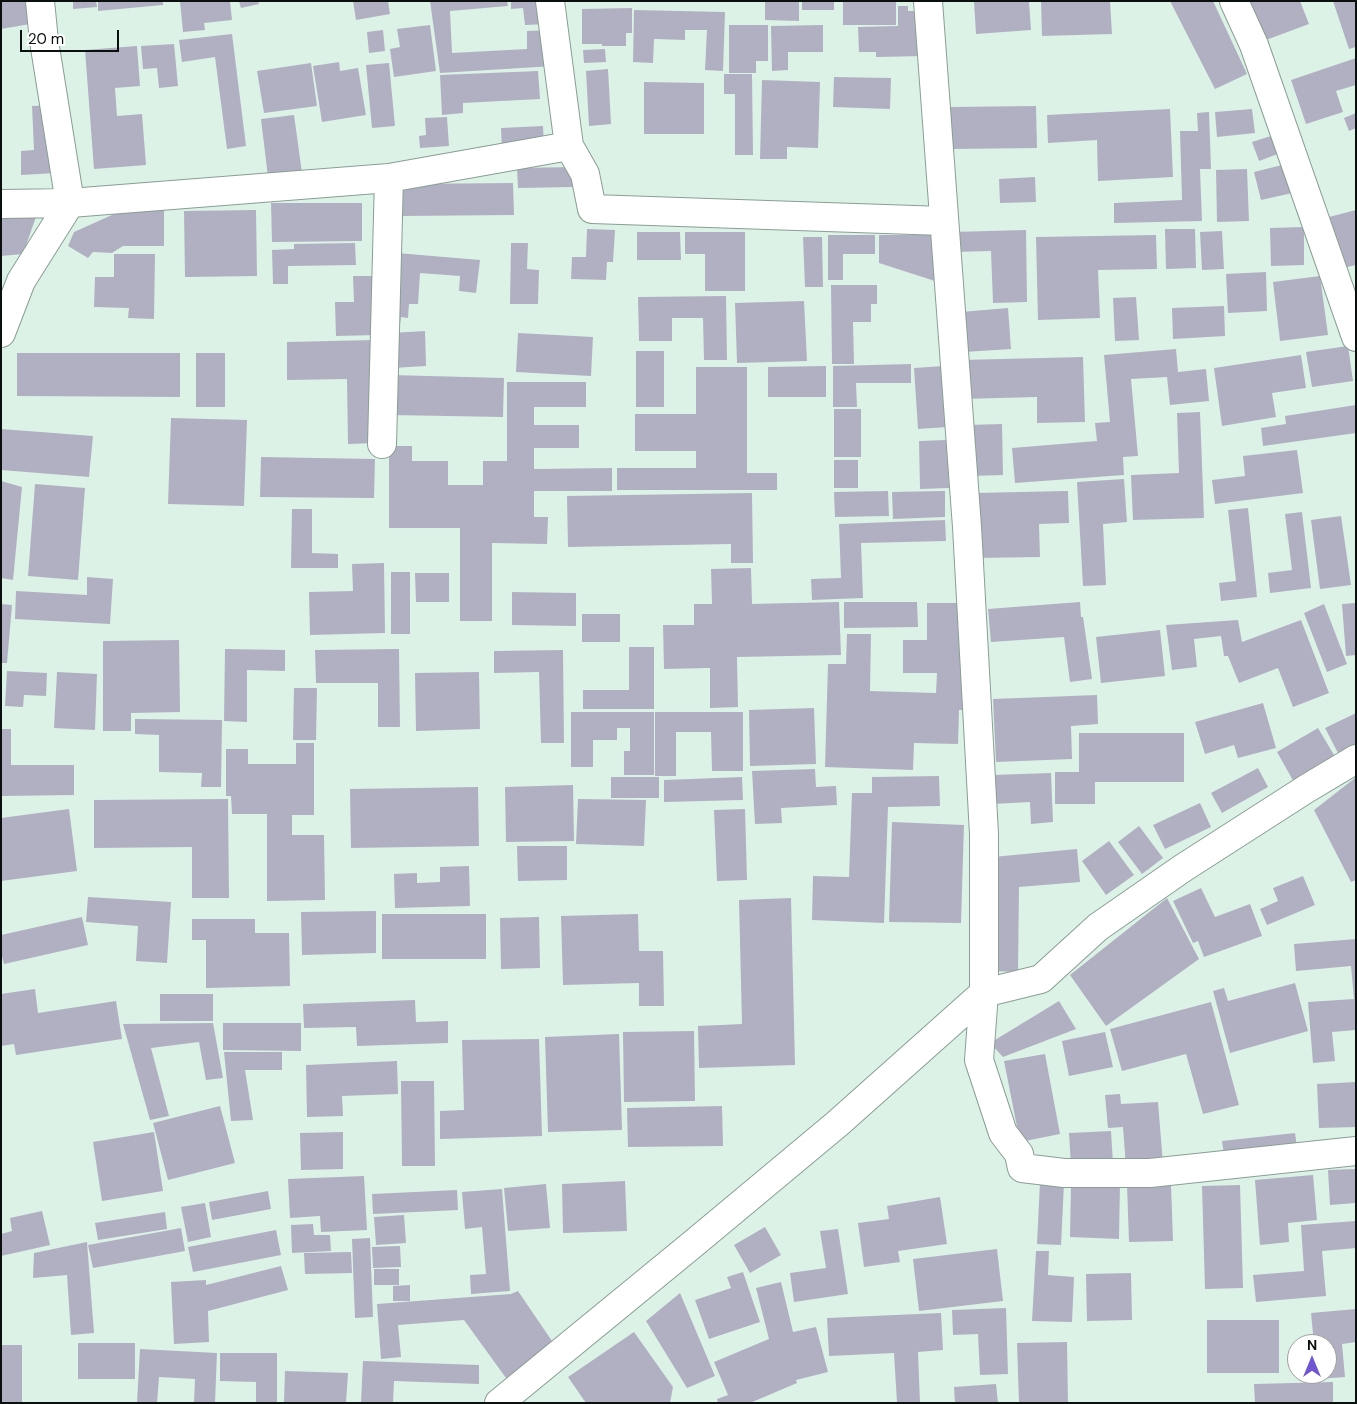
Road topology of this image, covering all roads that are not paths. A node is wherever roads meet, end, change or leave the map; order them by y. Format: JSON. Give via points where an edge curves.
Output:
{"nodes":[{"id":1,"x":40,"y":1,"type":"edge"},
{"id":2,"x":550,"y":1,"type":"edge"},
{"id":3,"x":928,"y":1,"type":"edge"},
{"id":4,"x":1234,"y":1,"type":"edge"},
{"id":5,"x":569,"y":146,"type":"junction"},
{"id":6,"x":389,"y":178,"type":"junction"},
{"id":7,"x":70,"y":203,"type":"junction"},
{"id":8,"x":1,"y":204,"type":"edge"},
{"id":9,"x":943,"y":221,"type":"junction"},
{"id":10,"x":1,"y":333,"type":"edge"},
{"id":11,"x":1356,"y":338,"type":"edge"},
{"id":12,"x":382,"y":444,"type":"dead end"},
{"id":13,"x":1356,"y":759,"type":"edge"},
{"id":14,"x":984,"y":993,"type":"junction"},
{"id":15,"x":1356,"y":1151,"type":"edge"},
{"id":16,"x":499,"y":1403,"type":"edge"}],
"edges":[{"from":1,"to":7,"type":"street"},
{"from":2,"to":5,"type":"street"},
{"from":3,"to":9,"type":"street"},
{"from":4,"to":11,"type":"street","via":[[1254,45]]},
{"from":5,"to":6,"type":"street"},
{"from":5,"to":9,"type":"street","via":[[585,174],[592,209]]},
{"from":6,"to":7,"type":"street"},
{"from":6,"to":12,"type":"street"},
{"from":7,"to":8,"type":"street"},
{"from":7,"to":10,"type":"street","via":[[22,281]]},
{"from":9,"to":14,"type":"street","via":[[967,527],[984,834]]},
{"from":13,"to":14,"type":"street","via":[[1191,862],[1098,927],[1041,979]]},
{"from":14,"to":15,"type":"street","via":[[979,1060],[1003,1134],[1019,1154],[1022,1168],[1064,1172],[1150,1172]]},
{"from":14,"to":16,"type":"street","via":[[837,1124]]}]}
